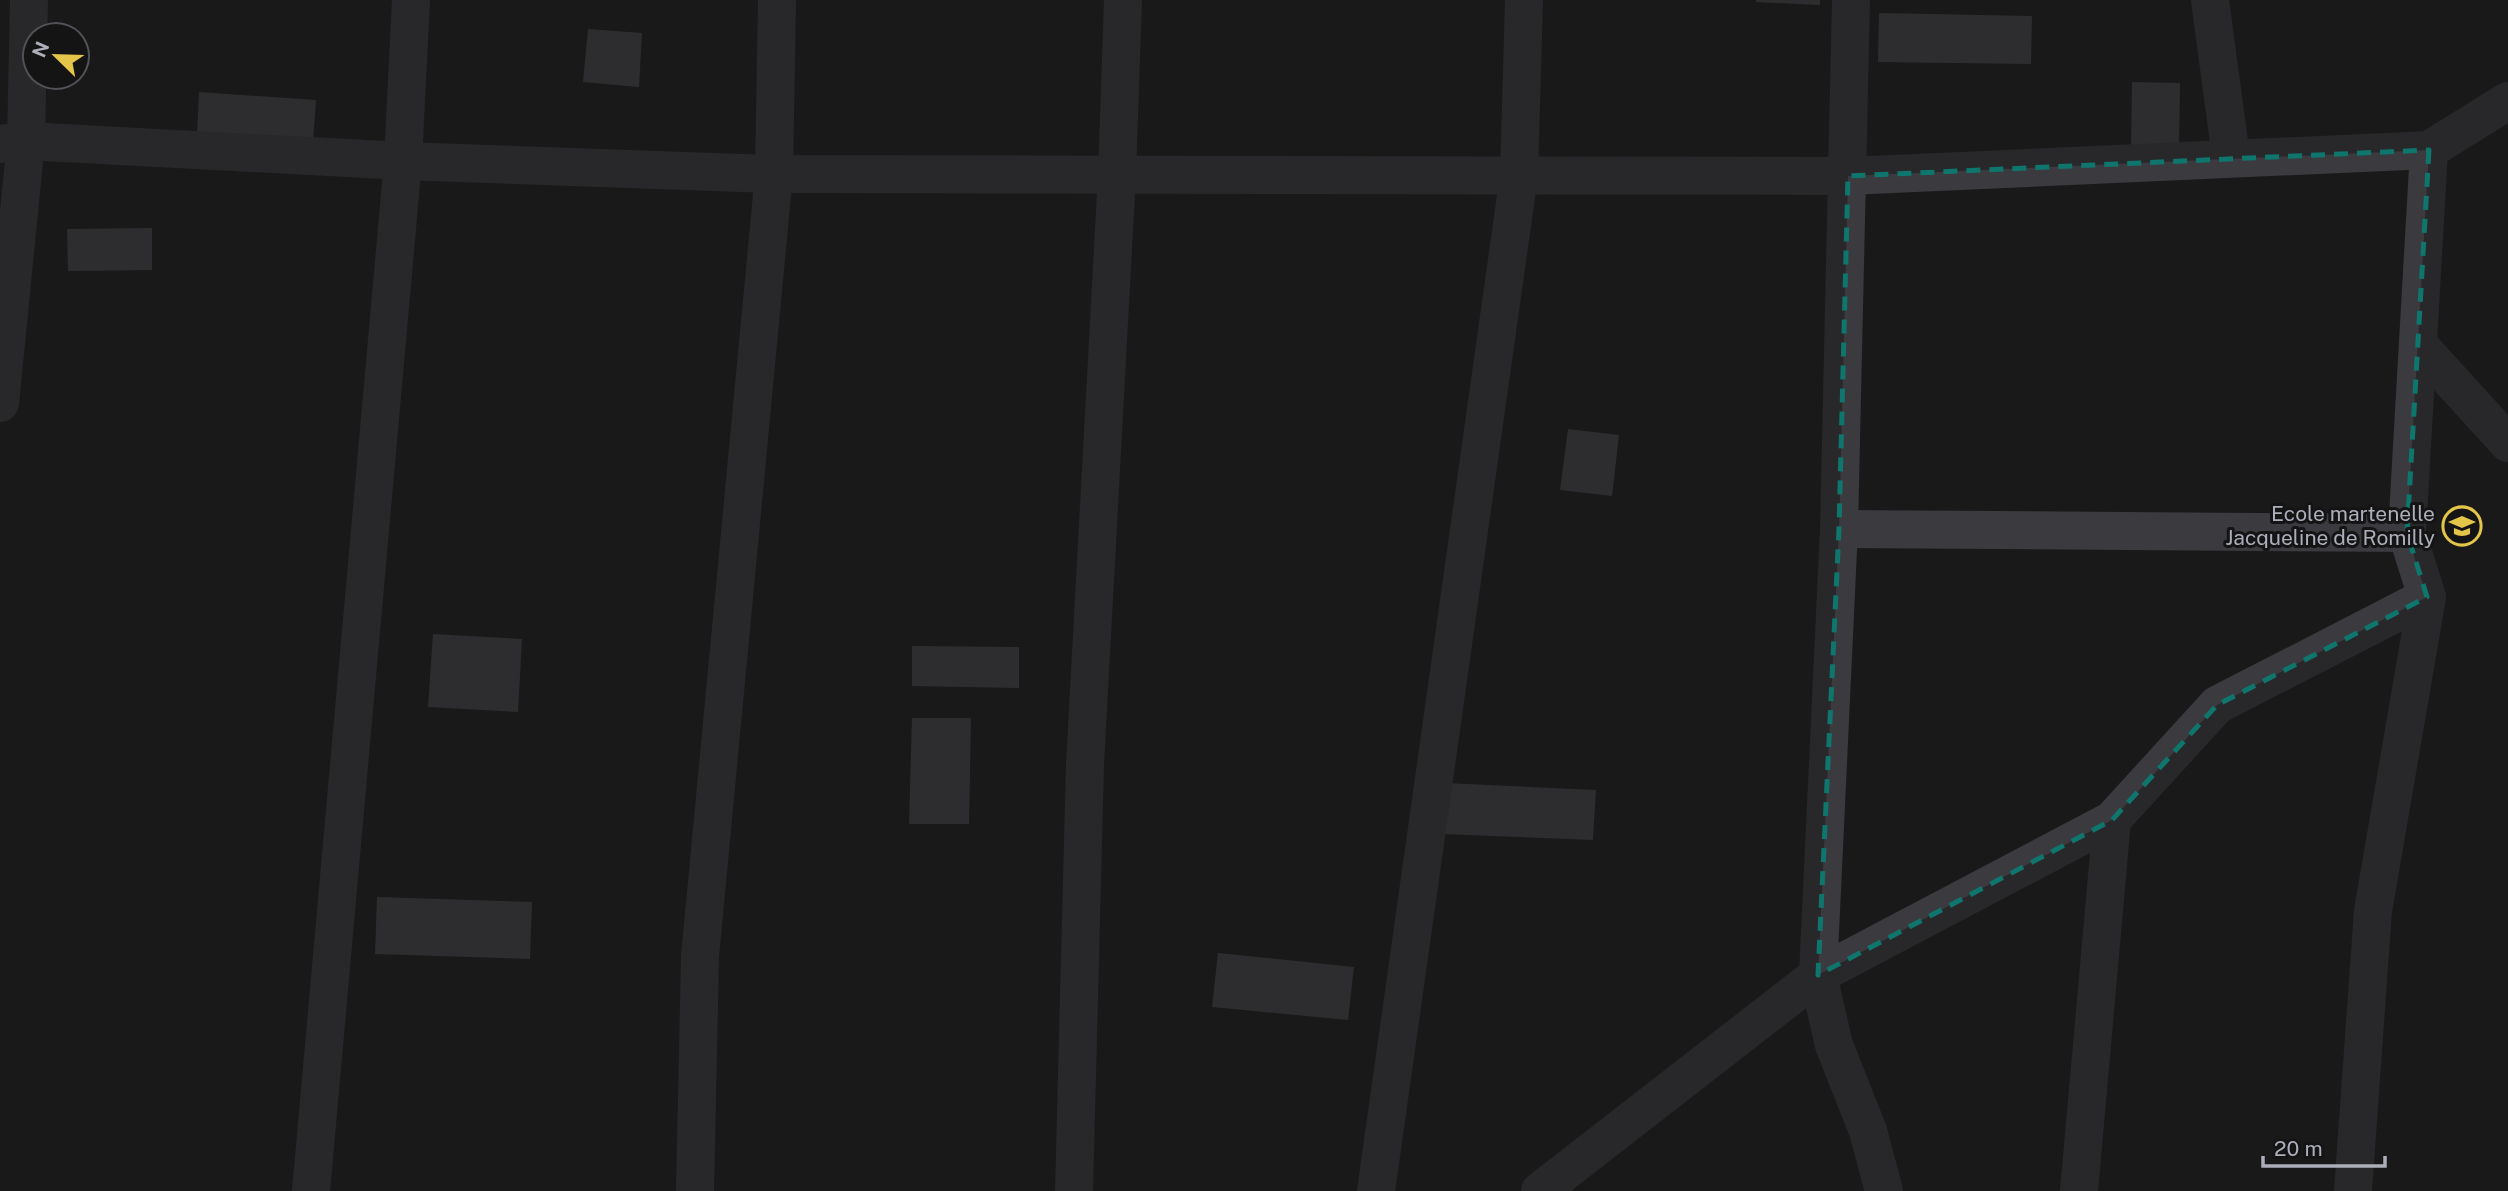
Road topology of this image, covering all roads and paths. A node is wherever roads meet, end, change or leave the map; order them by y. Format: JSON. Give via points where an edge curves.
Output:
{"nodes":[{"id":1,"x":29,"y":0,"type":"edge"},
{"id":2,"x":411,"y":0,"type":"edge"},
{"id":3,"x":777,"y":0,"type":"edge"},
{"id":4,"x":1123,"y":0,"type":"edge"},
{"id":5,"x":1524,"y":0,"type":"edge"},
{"id":6,"x":1851,"y":0,"type":"edge"},
{"id":7,"x":2210,"y":0,"type":"edge"},
{"id":8,"x":2508,"y":101,"type":"edge"},
{"id":9,"x":13,"y":142,"type":"edge"},
{"id":10,"x":2429,"y":150,"type":"junction"},
{"id":11,"x":2231,"y":157,"type":"junction"},
{"id":12,"x":403,"y":161,"type":"junction"},
{"id":13,"x":774,"y":174,"type":"junction"},
{"id":14,"x":1117,"y":175,"type":"junction"},
{"id":15,"x":1519,"y":175,"type":"junction"},
{"id":16,"x":1848,"y":176,"type":"junction"},
{"id":17,"x":2418,"y":344,"type":"junction"},
{"id":18,"x":0,"y":403,"type":"edge"},
{"id":19,"x":2508,"y":443,"type":"edge"},
{"id":20,"x":1839,"y":529,"type":"junction"},
{"id":21,"x":2407,"y":533,"type":"junction"},
{"id":22,"x":2427,"y":597,"type":"junction"},
{"id":23,"x":2112,"y":820,"type":"junction"},
{"id":24,"x":1818,"y":975,"type":"junction"},
{"id":25,"x":311,"y":1191,"type":"edge"},
{"id":26,"x":695,"y":1191,"type":"edge"},
{"id":27,"x":1074,"y":1191,"type":"edge"},
{"id":28,"x":1376,"y":1191,"type":"edge"},
{"id":29,"x":1540,"y":1191,"type":"edge"},
{"id":30,"x":1884,"y":1191,"type":"edge"},
{"id":31,"x":2079,"y":1191,"type":"edge"},
{"id":32,"x":2353,"y":1191,"type":"edge"}],
"edges":[{"from":1,"to":9,"type":"street"},
{"from":2,"to":12,"type":"street"},
{"from":3,"to":13,"type":"street"},
{"from":4,"to":14,"type":"street"},
{"from":5,"to":15,"type":"street"},
{"from":6,"to":16,"type":"street"},
{"from":7,"to":11,"type":"street"},
{"from":8,"to":10,"type":"street"},
{"from":9,"to":12,"type":"street"},
{"from":9,"to":18,"type":"street"},
{"from":10,"to":11,"type":"street"},
{"from":10,"to":17,"type":"street"},
{"from":11,"to":16,"type":"street"},
{"from":12,"to":13,"type":"street"},
{"from":12,"to":25,"type":"street"},
{"from":13,"to":14,"type":"street"},
{"from":13,"to":26,"type":"street","via":[[701,956]]},
{"from":14,"to":15,"type":"street"},
{"from":14,"to":27,"type":"street","via":[[1085,764]]},
{"from":15,"to":16,"type":"street"},
{"from":15,"to":28,"type":"street"},
{"from":16,"to":20,"type":"street"},
{"from":17,"to":19,"type":"street"},
{"from":17,"to":21,"type":"street"},
{"from":20,"to":21,"type":"street"},
{"from":20,"to":24,"type":"street"},
{"from":21,"to":22,"type":"street"},
{"from":22,"to":23,"type":"street","via":[[2217,705]]},
{"from":22,"to":32,"type":"street","via":[[2373,911]]},
{"from":23,"to":24,"type":"street"},
{"from":23,"to":31,"type":"street"},
{"from":24,"to":29,"type":"street"},
{"from":24,"to":30,"type":"street","via":[[1834,1045],[1868,1131]]}]}
